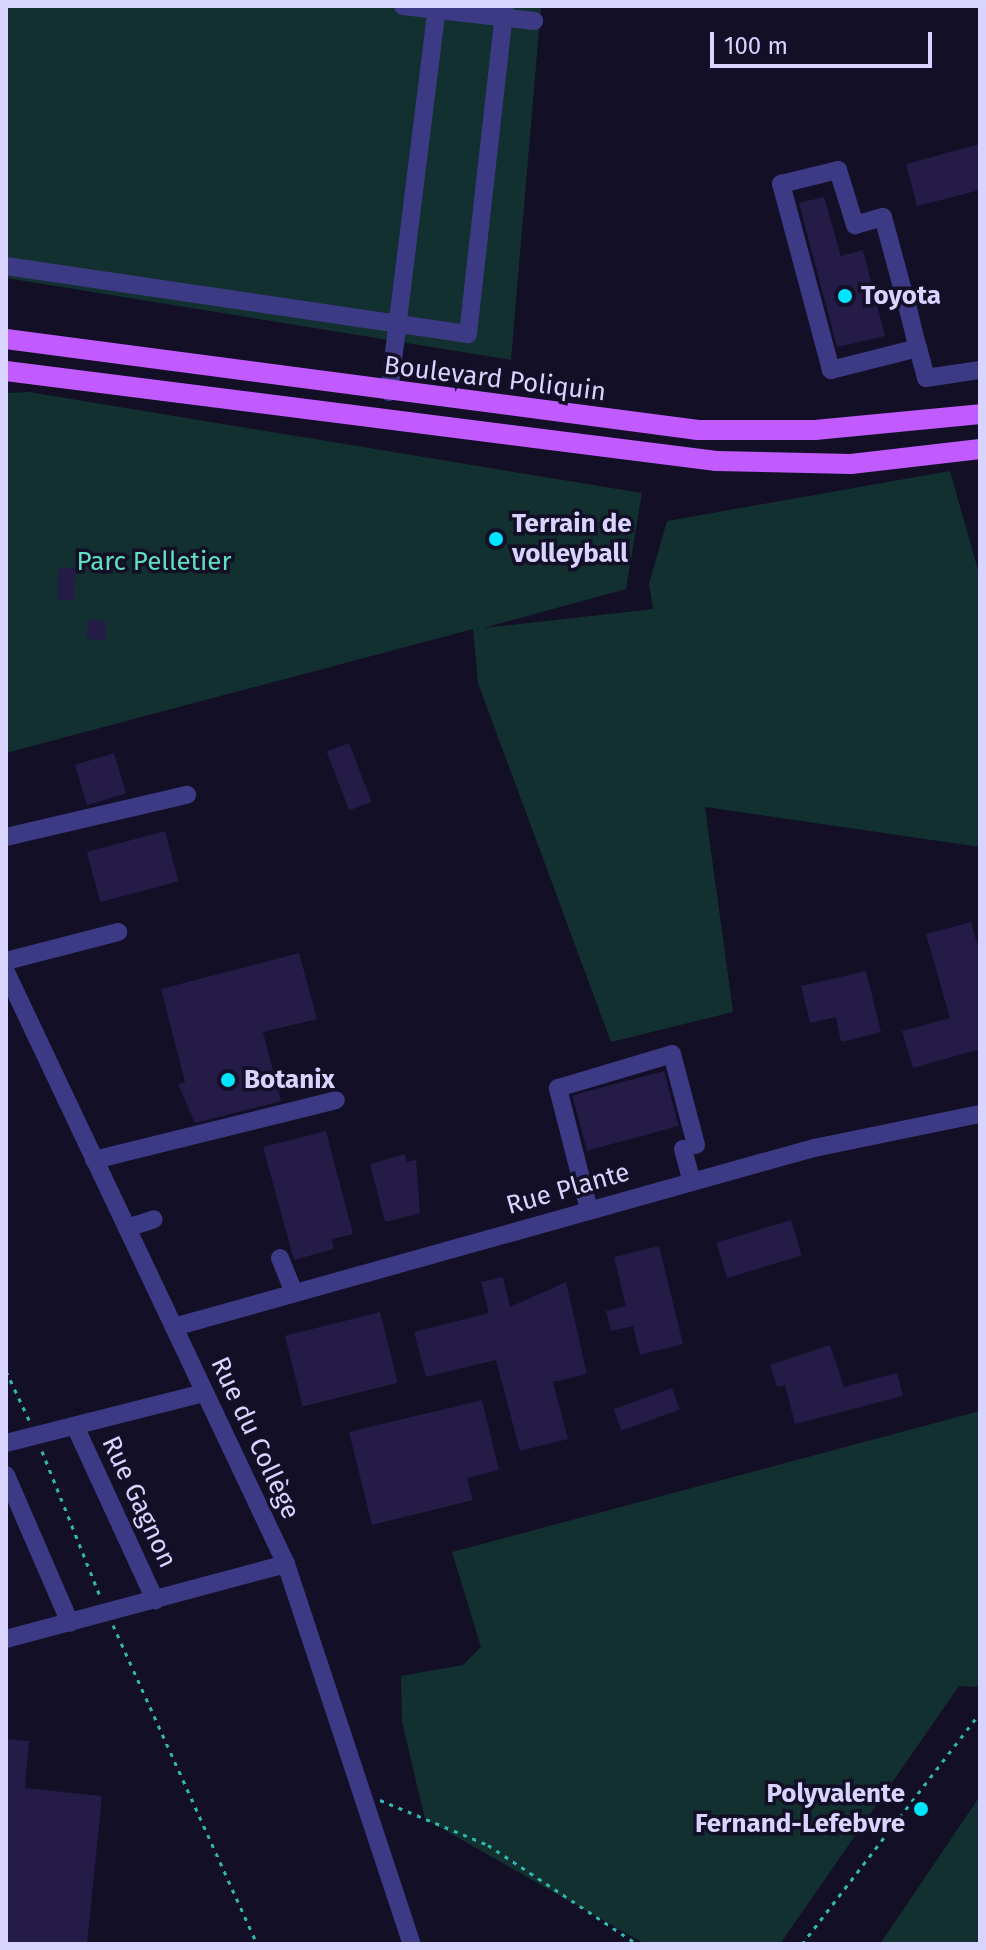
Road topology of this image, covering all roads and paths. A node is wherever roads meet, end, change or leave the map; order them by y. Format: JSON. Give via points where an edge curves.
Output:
{"nodes":[{"id":1,"x":403,"y":6,"type":"edge"},
{"id":2,"x":436,"y":8,"type":"edge"},
{"id":3,"x":505,"y":12,"type":"edge"},
{"id":4,"x":534,"y":21,"type":"dead end"},
{"id":5,"x":6,"y":266,"type":"edge"},
{"id":6,"x":398,"y":323,"type":"junction"},
{"id":7,"x":6,"y":339,"type":"edge"},
{"id":8,"x":918,"y":348,"type":"junction"},
{"id":9,"x":980,"y":370,"type":"edge"},
{"id":10,"x":6,"y":371,"type":"edge"},
{"id":11,"x":27,"y":374,"type":"junction"},
{"id":12,"x":6,"y":380,"type":"edge"},
{"id":13,"x":389,"y":392,"type":"junction"},
{"id":14,"x":980,"y":414,"type":"edge"},
{"id":15,"x":980,"y":449,"type":"edge"},
{"id":16,"x":187,"y":795,"type":"dead end"},
{"id":17,"x":6,"y":837,"type":"edge"},
{"id":18,"x":118,"y":932,"type":"dead end"},
{"id":19,"x":6,"y":961,"type":"edge"},
{"id":20,"x":6,"y":972,"type":"edge"},
{"id":21,"x":336,"y":1100,"type":"dead end"},
{"id":22,"x":980,"y":1114,"type":"edge"},
{"id":23,"x":94,"y":1160,"type":"junction"},
{"id":24,"x":692,"y":1182,"type":"junction"},
{"id":25,"x":589,"y":1210,"type":"junction"},
{"id":26,"x":154,"y":1219,"type":"dead end"},
{"id":27,"x":127,"y":1228,"type":"junction"},
{"id":28,"x":280,"y":1258,"type":"dead end"},
{"id":29,"x":294,"y":1293,"type":"junction"},
{"id":30,"x":174,"y":1327,"type":"junction"},
{"id":31,"x":6,"y":1371,"type":"edge"},
{"id":32,"x":204,"y":1393,"type":"junction"},
{"id":33,"x":75,"y":1426,"type":"junction"},
{"id":34,"x":36,"y":1436,"type":"junction"},
{"id":35,"x":6,"y":1443,"type":"edge"},
{"id":36,"x":6,"y":1475,"type":"edge"},
{"id":37,"x":286,"y":1564,"type":"junction"},
{"id":38,"x":155,"y":1600,"type":"junction"},
{"id":39,"x":108,"y":1614,"type":"junction"},
{"id":40,"x":70,"y":1623,"type":"junction"},
{"id":41,"x":6,"y":1639,"type":"edge"},
{"id":42,"x":980,"y":1713,"type":"edge"},
{"id":43,"x":377,"y":1800,"type":"dead end"},
{"id":44,"x":257,"y":1944,"type":"edge"},
{"id":45,"x":412,"y":1944,"type":"edge"},
{"id":46,"x":637,"y":1944,"type":"edge"},
{"id":47,"x":802,"y":1944,"type":"edge"}],
"edges":[{"from":1,"to":2,"type":"street"},
{"from":2,"to":3,"type":"street"},
{"from":2,"to":6,"type":"street"},
{"from":3,"to":4,"type":"street"},
{"from":3,"to":6,"type":"street","via":[[468,334]]},
{"from":5,"to":6,"type":"street"},
{"from":6,"to":13,"type":"street"},
{"from":7,"to":13,"type":"main road","name":"Boulevard Poliquin"},
{"from":8,"to":8,"type":"street","via":[[883,217],[855,225],[838,170],[781,184],[831,370]]},
{"from":8,"to":9,"type":"street","via":[[926,378]]},
{"from":10,"to":11,"type":"main road"},
{"from":11,"to":12,"type":"main road"},
{"from":11,"to":15,"type":"main road","via":[[716,461],[851,464]]},
{"from":13,"to":14,"type":"main road","name":"Boulevard Poliquin","via":[[698,430],[815,430]]},
{"from":16,"to":17,"type":"street"},
{"from":18,"to":19,"type":"street"},
{"from":20,"to":23,"type":"street","name":"Rue du Collège"},
{"from":21,"to":23,"type":"street"},
{"from":22,"to":24,"type":"street","name":"Rue Plante"},
{"from":23,"to":27,"type":"street","name":"Rue du Collège"},
{"from":24,"to":25,"type":"street","name":"Rue Plante"},
{"from":24,"to":25,"type":"street","via":[[672,1054],[558,1088]]},
{"from":25,"to":29,"type":"street","name":"Rue Plante"},
{"from":26,"to":27,"type":"street"},
{"from":27,"to":30,"type":"street","name":"Rue du Collège"},
{"from":28,"to":29,"type":"street"},
{"from":29,"to":30,"type":"street","name":"Rue Plante"},
{"from":30,"to":32,"type":"street","name":"Rue du Collège"},
{"from":31,"to":34,"type":"path"},
{"from":32,"to":33,"type":"street"},
{"from":32,"to":37,"type":"street","name":"Rue du Collège"},
{"from":33,"to":34,"type":"street"},
{"from":33,"to":38,"type":"street","name":"Rue Gagnon"},
{"from":34,"to":35,"type":"street"},
{"from":34,"to":39,"type":"path","via":[[65,1522]]},
{"from":36,"to":40,"type":"street"},
{"from":37,"to":38,"type":"street"},
{"from":37,"to":45,"type":"street","name":"Rue du Collège"},
{"from":38,"to":39,"type":"street"},
{"from":39,"to":40,"type":"street"},
{"from":39,"to":44,"type":"path"},
{"from":40,"to":41,"type":"street"},
{"from":42,"to":47,"type":"path"},
{"from":43,"to":46,"type":"path","via":[[398,1802],[488,1845]]}]}
